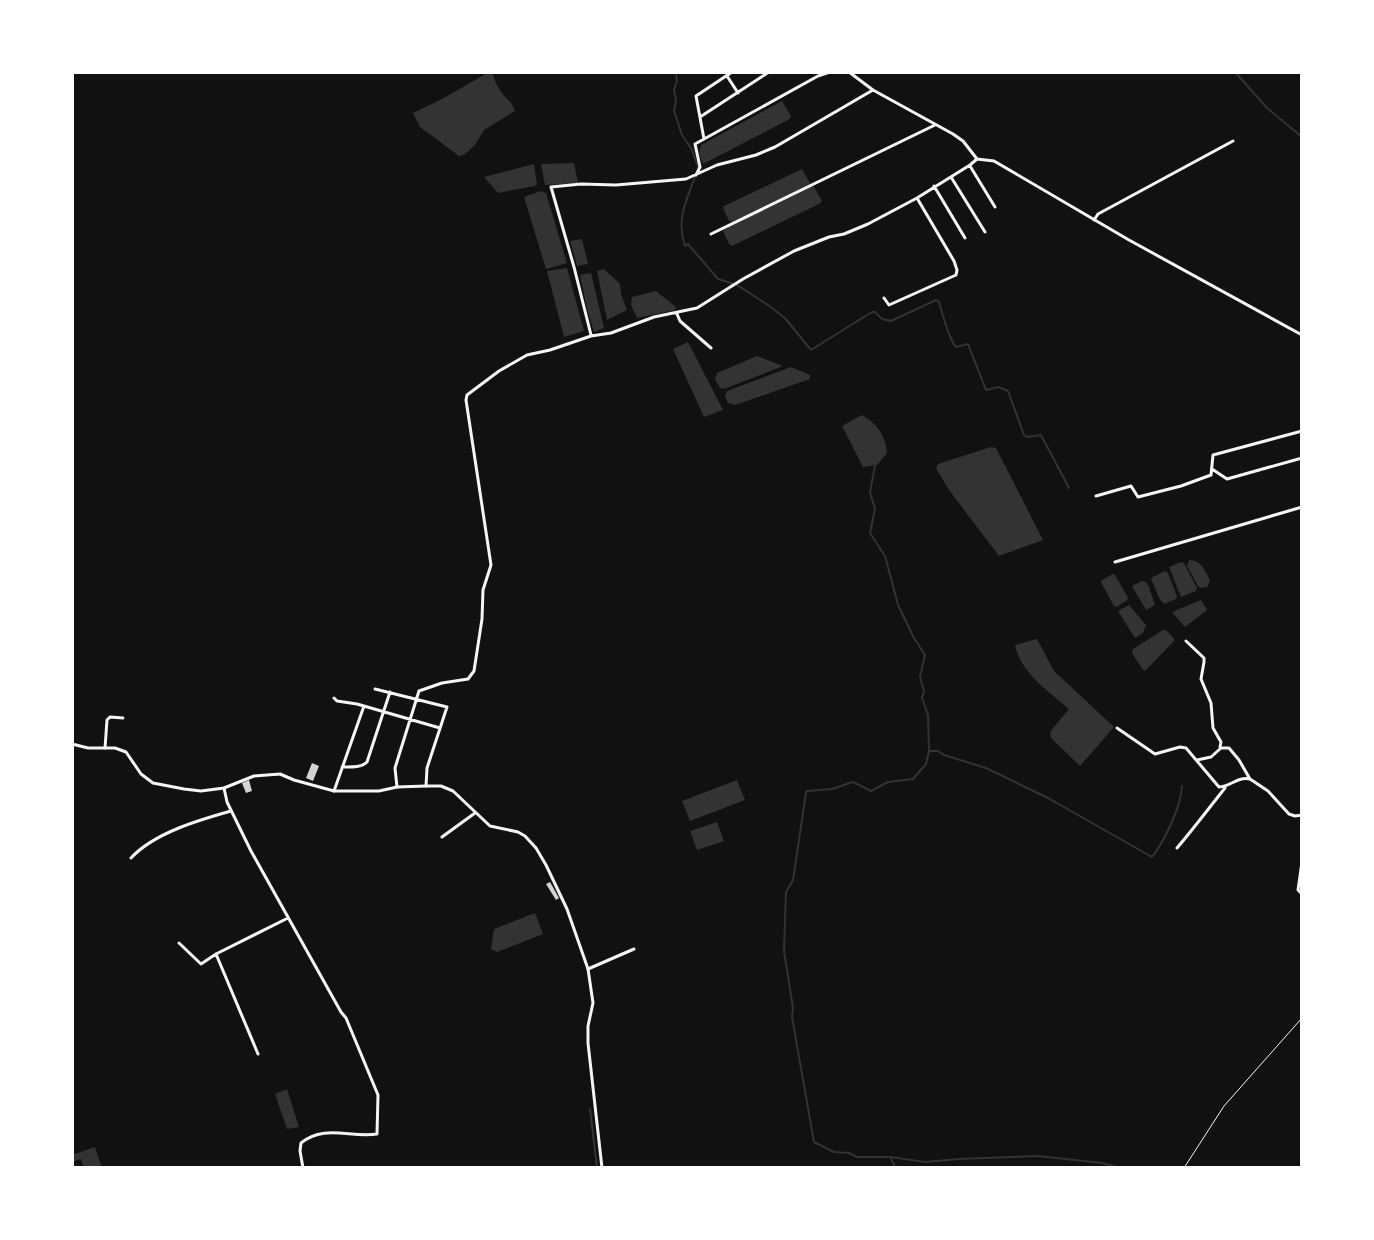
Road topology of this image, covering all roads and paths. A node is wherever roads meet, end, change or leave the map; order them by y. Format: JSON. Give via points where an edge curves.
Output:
{"nodes":[{"id":1,"x":732,"y":72,"type":"edge"},
{"id":2,"x":769,"y":72,"type":"edge"},
{"id":3,"x":812,"y":72,"type":"edge"},
{"id":4,"x":830,"y":72,"type":"edge"},
{"id":5,"x":849,"y":72,"type":"edge"},
{"id":6,"x":864,"y":72,"type":"edge"},
{"id":7,"x":727,"y":76,"type":"junction"},
{"id":8,"x":818,"y":76,"type":"junction"},
{"id":9,"x":855,"y":77,"type":"junction"},
{"id":10,"x":873,"y":90,"type":"junction"},
{"id":11,"x":738,"y":93,"type":"junction"},
{"id":12,"x":700,"y":117,"type":"junction"},
{"id":13,"x":935,"y":125,"type":"junction"},
{"id":14,"x":704,"y":139,"type":"junction"},
{"id":15,"x":1233,"y":141,"type":"dead end"},
{"id":16,"x":977,"y":159,"type":"junction"},
{"id":17,"x":970,"y":165,"type":"junction"},
{"id":18,"x":696,"y":175,"type":"junction"},
{"id":19,"x":951,"y":177,"type":"junction"},
{"id":20,"x":934,"y":186,"type":"junction"},
{"id":21,"x":917,"y":198,"type":"junction"},
{"id":22,"x":995,"y":207,"type":"dead end"},
{"id":23,"x":1094,"y":220,"type":"junction"},
{"id":24,"x":985,"y":232,"type":"dead end"},
{"id":25,"x":711,"y":234,"type":"dead end"},
{"id":26,"x":965,"y":238,"type":"dead end"},
{"id":27,"x":884,"y":298,"type":"dead end"},
{"id":28,"x":677,"y":314,"type":"junction"},
{"id":29,"x":1302,"y":335,"type":"edge"},
{"id":30,"x":591,"y":336,"type":"junction"},
{"id":31,"x":711,"y":348,"type":"dead end"},
{"id":32,"x":1302,"y":431,"type":"edge"},
{"id":33,"x":1302,"y":458,"type":"edge"},
{"id":34,"x":1212,"y":469,"type":"junction"},
{"id":35,"x":1096,"y":496,"type":"dead end"},
{"id":36,"x":1302,"y":507,"type":"edge"},
{"id":37,"x":1115,"y":562,"type":"dead end"},
{"id":38,"x":1186,"y":641,"type":"dead end"},
{"id":39,"x":375,"y":689,"type":"dead end"},
{"id":40,"x":390,"y":692,"type":"junction"},
{"id":41,"x":334,"y":698,"type":"dead end"},
{"id":42,"x":417,"y":700,"type":"junction"},
{"id":43,"x":364,"y":706,"type":"junction"},
{"id":44,"x":383,"y":712,"type":"junction"},
{"id":45,"x":123,"y":718,"type":"dead end"},
{"id":46,"x":410,"y":720,"type":"junction"},
{"id":47,"x":440,"y":728,"type":"junction"},
{"id":48,"x":1117,"y":728,"type":"dead end"},
{"id":49,"x":72,"y":744,"type":"edge"},
{"id":50,"x":105,"y":748,"type":"junction"},
{"id":51,"x":1218,"y":751,"type":"junction"},
{"id":52,"x":1197,"y":760,"type":"junction"},
{"id":53,"x":342,"y":767,"type":"junction"},
{"id":54,"x":1250,"y":779,"type":"junction"},
{"id":55,"x":1228,"y":785,"type":"junction"},
{"id":56,"x":426,"y":786,"type":"junction"},
{"id":57,"x":397,"y":787,"type":"junction"},
{"id":58,"x":224,"y":788,"type":"junction"},
{"id":59,"x":334,"y":791,"type":"junction"},
{"id":60,"x":231,"y":811,"type":"junction"},
{"id":61,"x":475,"y":813,"type":"junction"},
{"id":62,"x":1300,"y":815,"type":"edge"},
{"id":63,"x":1302,"y":822,"type":"edge"},
{"id":64,"x":442,"y":837,"type":"dead end"},
{"id":65,"x":1177,"y":848,"type":"dead end"},
{"id":66,"x":131,"y":858,"type":"dead end"},
{"id":67,"x":1302,"y":862,"type":"edge"},
{"id":68,"x":1302,"y":894,"type":"edge"},
{"id":69,"x":288,"y":918,"type":"junction"},
{"id":70,"x":179,"y":943,"type":"dead end"},
{"id":71,"x":634,"y":949,"type":"dead end"},
{"id":72,"x":216,"y":954,"type":"junction"},
{"id":73,"x":588,"y":969,"type":"junction"},
{"id":74,"x":1302,"y":1018,"type":"edge"},
{"id":75,"x":258,"y":1054,"type":"dead end"},
{"id":76,"x":303,"y":1168,"type":"edge"},
{"id":77,"x":602,"y":1168,"type":"edge"},
{"id":78,"x":1184,"y":1168,"type":"edge"}],
"edges":[{"from":1,"to":7,"type":"street"},
{"from":2,"to":11,"type":"street"},
{"from":3,"to":8,"type":"street"},
{"from":4,"to":8,"type":"street"},
{"from":5,"to":9,"type":"street"},
{"from":6,"to":9,"type":"street"},
{"from":7,"to":11,"type":"street"},
{"from":7,"to":12,"type":"street","via":[[696,96]]},
{"from":8,"to":14,"type":"street"},
{"from":9,"to":10,"type":"street"},
{"from":10,"to":13,"type":"street"},
{"from":10,"to":18,"type":"street","via":[[775,147]]},
{"from":11,"to":12,"type":"street"},
{"from":12,"to":14,"type":"street"},
{"from":13,"to":16,"type":"street","via":[[963,141]]},
{"from":13,"to":25,"type":"street"},
{"from":14,"to":18,"type":"street","via":[[695,144],[700,167]]},
{"from":15,"to":23,"type":"street"},
{"from":16,"to":17,"type":"street"},
{"from":16,"to":23,"type":"street","via":[[994,161]]},
{"from":17,"to":19,"type":"street"},
{"from":17,"to":22,"type":"street"},
{"from":18,"to":30,"type":"street","via":[[551,187]]},
{"from":19,"to":20,"type":"street"},
{"from":19,"to":24,"type":"street"},
{"from":20,"to":21,"type":"street"},
{"from":20,"to":26,"type":"street"},
{"from":21,"to":27,"type":"street","via":[[954,261],[956,275],[889,305]]},
{"from":21,"to":28,"type":"street","via":[[849,232],[794,251],[697,308]]},
{"from":23,"to":29,"type":"street"},
{"from":28,"to":30,"type":"street"},
{"from":28,"to":31,"type":"street"},
{"from":30,"to":42,"type":"street","via":[[527,355],[467,395],[491,565],[474,671],[468,679],[419,691]]},
{"from":32,"to":34,"type":"street","via":[[1213,455]]},
{"from":33,"to":34,"type":"street","via":[[1227,479]]},
{"from":34,"to":35,"type":"street","via":[[1211,475],[1138,497],[1131,486]]},
{"from":36,"to":37,"type":"street"},
{"from":38,"to":51,"type":"street","via":[[1204,658],[1201,679],[1221,742]]},
{"from":39,"to":40,"type":"street"},
{"from":40,"to":42,"type":"street"},
{"from":40,"to":44,"type":"street"},
{"from":41,"to":43,"type":"street"},
{"from":42,"to":46,"type":"street"},
{"from":42,"to":47,"type":"street","via":[[447,707]]},
{"from":43,"to":44,"type":"street"},
{"from":43,"to":53,"type":"street"},
{"from":44,"to":46,"type":"street"},
{"from":44,"to":53,"type":"street","via":[[367,762]]},
{"from":45,"to":50,"type":"street","via":[[107,720]]},
{"from":46,"to":47,"type":"street"},
{"from":46,"to":57,"type":"street","via":[[395,768]]},
{"from":47,"to":56,"type":"street"},
{"from":48,"to":52,"type":"street","via":[[1155,754],[1180,747]]},
{"from":49,"to":50,"type":"street"},
{"from":50,"to":58,"type":"street","via":[[126,752],[153,783],[192,790]]},
{"from":51,"to":52,"type":"street"},
{"from":51,"to":54,"type":"street","via":[[1229,748]]},
{"from":52,"to":55,"type":"street","via":[[1219,787]]},
{"from":53,"to":59,"type":"street"},
{"from":54,"to":55,"type":"street"},
{"from":54,"to":62,"type":"street","via":[[1289,814]]},
{"from":55,"to":65,"type":"street"},
{"from":56,"to":57,"type":"street"},
{"from":56,"to":61,"type":"street","via":[[453,791]]},
{"from":57,"to":59,"type":"street"},
{"from":58,"to":59,"type":"street","via":[[254,776],[280,774]]},
{"from":58,"to":60,"type":"street"},
{"from":60,"to":66,"type":"street","via":[[179,828]]},
{"from":60,"to":69,"type":"street"},
{"from":61,"to":64,"type":"street"},
{"from":61,"to":73,"type":"street","via":[[490,826],[525,836],[536,848],[567,909]]},
{"from":62,"to":63,"type":"street"},
{"from":67,"to":68,"type":"street"},
{"from":69,"to":72,"type":"street"},
{"from":69,"to":76,"type":"street","via":[[346,1018],[378,1095],[377,1134],[322,1132],[308,1137],[301,1143]]},
{"from":70,"to":72,"type":"street","via":[[201,964]]},
{"from":71,"to":73,"type":"street"},
{"from":72,"to":75,"type":"street"},
{"from":73,"to":77,"type":"street","via":[[593,1003],[588,1043]]},
{"from":74,"to":78,"type":"path","via":[[1224,1106]]}]}
